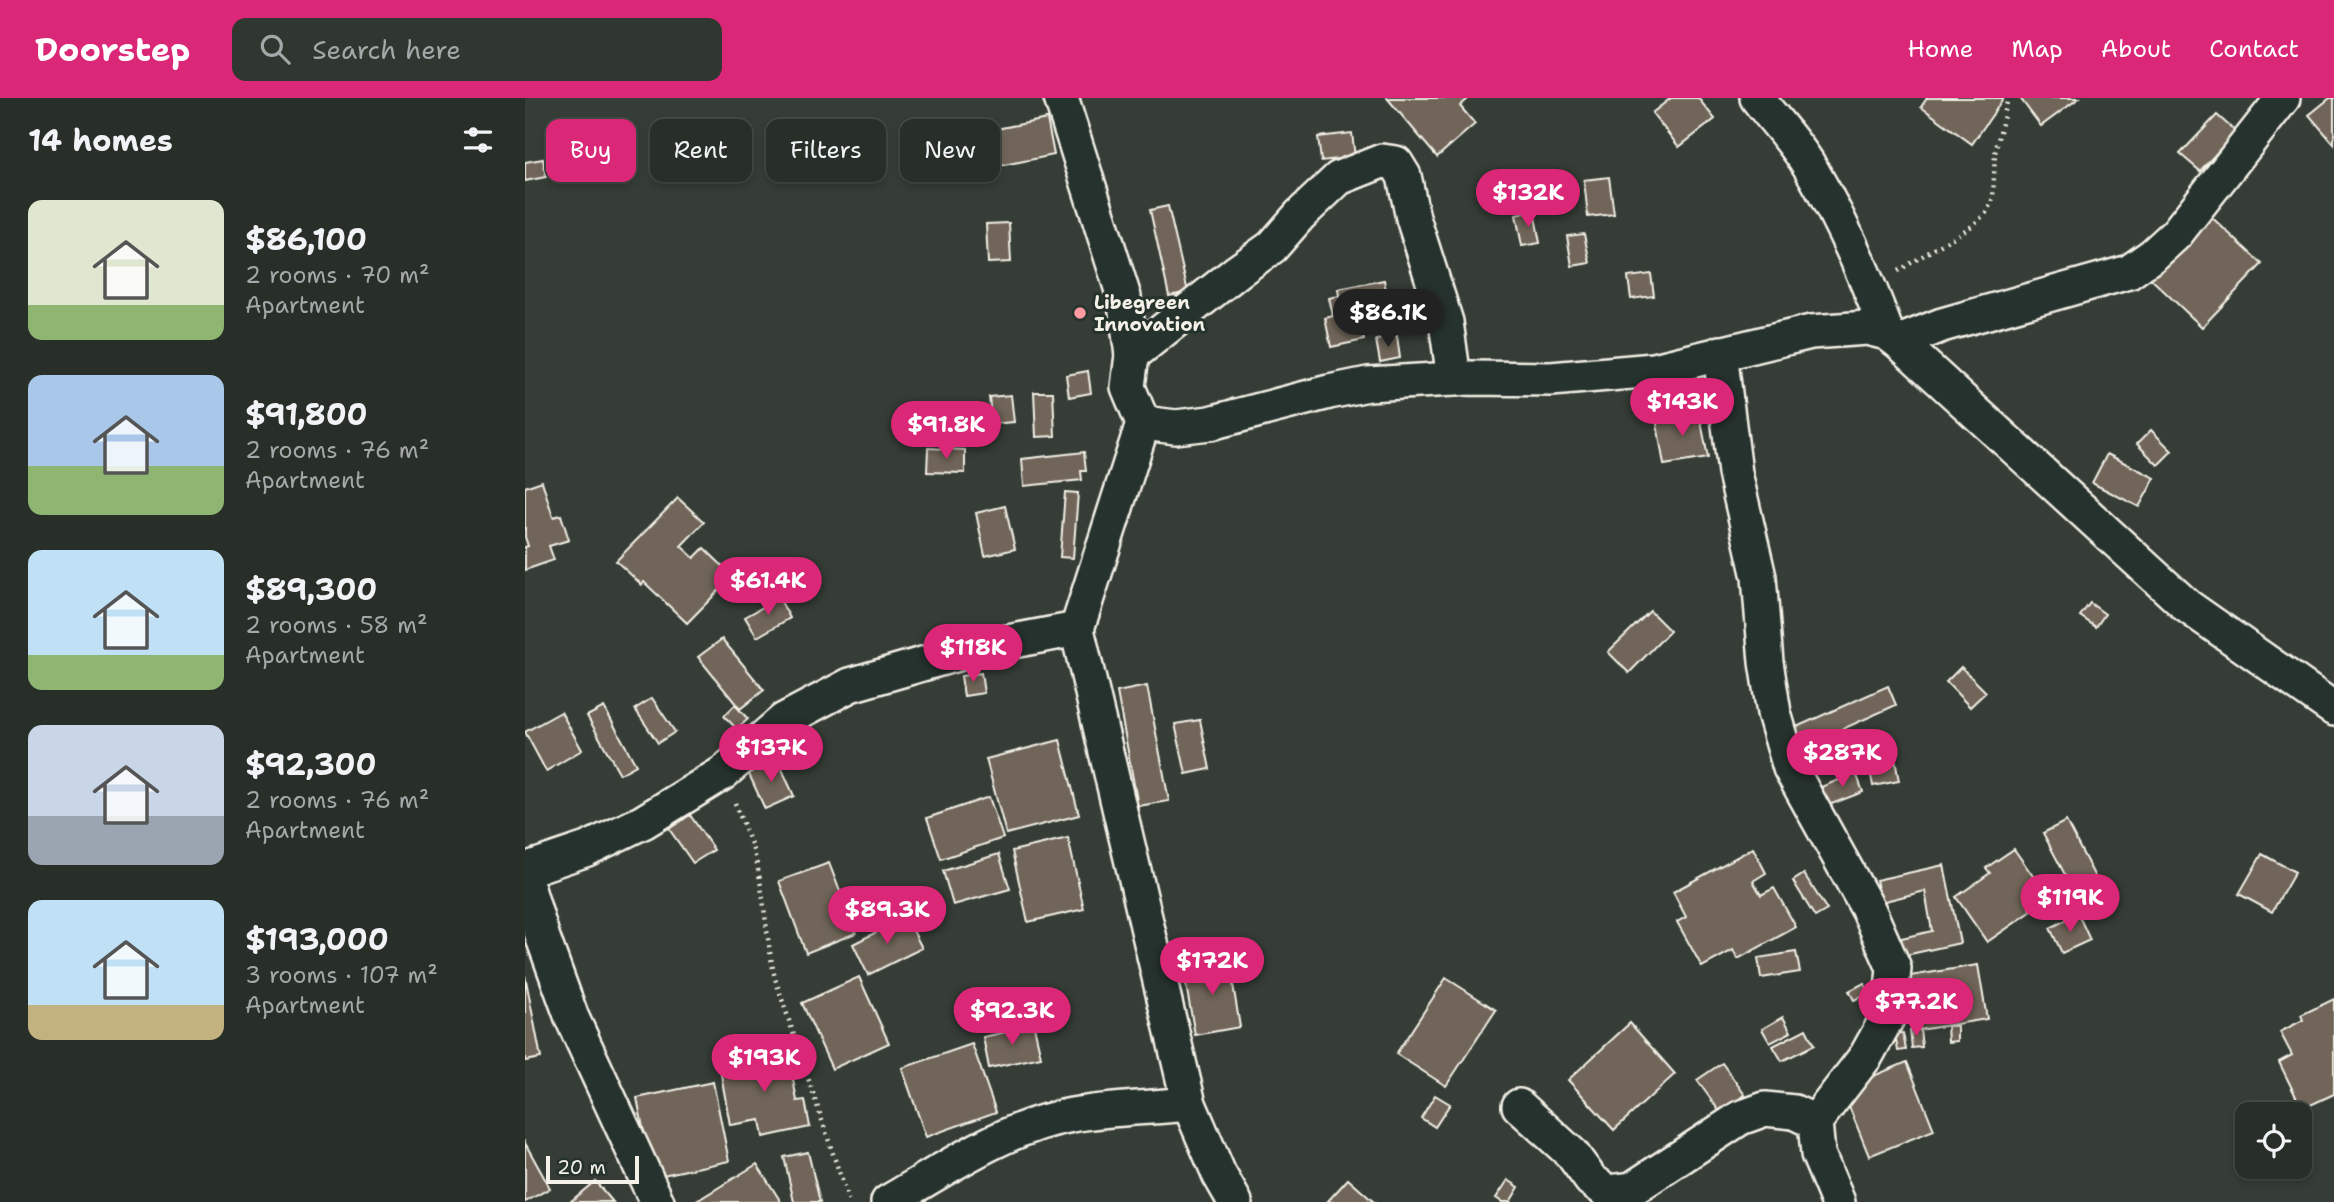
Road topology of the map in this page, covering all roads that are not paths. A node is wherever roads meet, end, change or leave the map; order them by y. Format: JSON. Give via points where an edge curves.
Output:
{"nodes":[{"id":1,"x":1061,"y":98,"type":"edge"},
{"id":2,"x":1757,"y":98,"type":"edge"},
{"id":3,"x":2283,"y":98,"type":"edge"},
{"id":4,"x":1893,"y":338,"type":"junction"},
{"id":5,"x":1720,"y":353,"type":"junction"},
{"id":6,"x":1132,"y":355,"type":"junction"},
{"id":7,"x":1454,"y":379,"type":"junction"},
{"id":8,"x":1143,"y":423,"type":"junction"},
{"id":9,"x":1077,"y":629,"type":"junction"},
{"id":10,"x":2334,"y":709,"type":"edge"},
{"id":11,"x":525,"y":870,"type":"edge"},
{"id":12,"x":525,"y":878,"type":"edge"},
{"id":13,"x":1189,"y":1104,"type":"junction"},
{"id":14,"x":1519,"y":1106,"type":"dead end"},
{"id":15,"x":1815,"y":1122,"type":"junction"},
{"id":16,"x":657,"y":1202,"type":"edge"},
{"id":17,"x":888,"y":1202,"type":"edge"},
{"id":18,"x":1235,"y":1202,"type":"edge"},
{"id":19,"x":1837,"y":1202,"type":"edge"}],
"edges":[{"from":1,"to":6,"type":"street","via":[[1124,297]]},
{"from":2,"to":4,"type":"street","via":[[1808,164]]},
{"from":3,"to":4,"type":"street","via":[[2176,234],[2129,272]]},
{"from":4,"to":5,"type":"street","via":[[1867,328],[1811,332]]},
{"from":4,"to":10,"type":"street","via":[[2187,606]]},
{"from":5,"to":7,"type":"street","via":[[1654,370],[1551,379]]},
{"from":5,"to":15,"type":"street","via":[[1735,472],[1759,577],[1774,713],[1790,768],[1870,911],[1894,968],[1890,1013],[1866,1056]]},
{"from":6,"to":7,"type":"street","via":[[1272,247],[1339,178],[1382,161],[1396,163],[1404,176],[1445,322]]},
{"from":6,"to":8,"type":"street","via":[[1128,387]]},
{"from":7,"to":8,"type":"street","via":[[1355,387],[1210,424],[1176,427]]},
{"from":8,"to":9,"type":"street"},
{"from":9,"to":11,"type":"street","via":[[981,647],[850,685],[784,720],[723,773],[643,822],[587,849]]},
{"from":9,"to":13,"type":"street"},
{"from":12,"to":16,"type":"street","via":[[572,1018]]},
{"from":13,"to":17,"type":"street","via":[[1071,1115],[1023,1128],[977,1149]]},
{"from":13,"to":18,"type":"street"},
{"from":14,"to":15,"type":"street","via":[[1608,1192],[1632,1189],[1740,1118],[1765,1109],[1794,1112]]},
{"from":15,"to":19,"type":"street","via":[[1818,1154]]}]}
